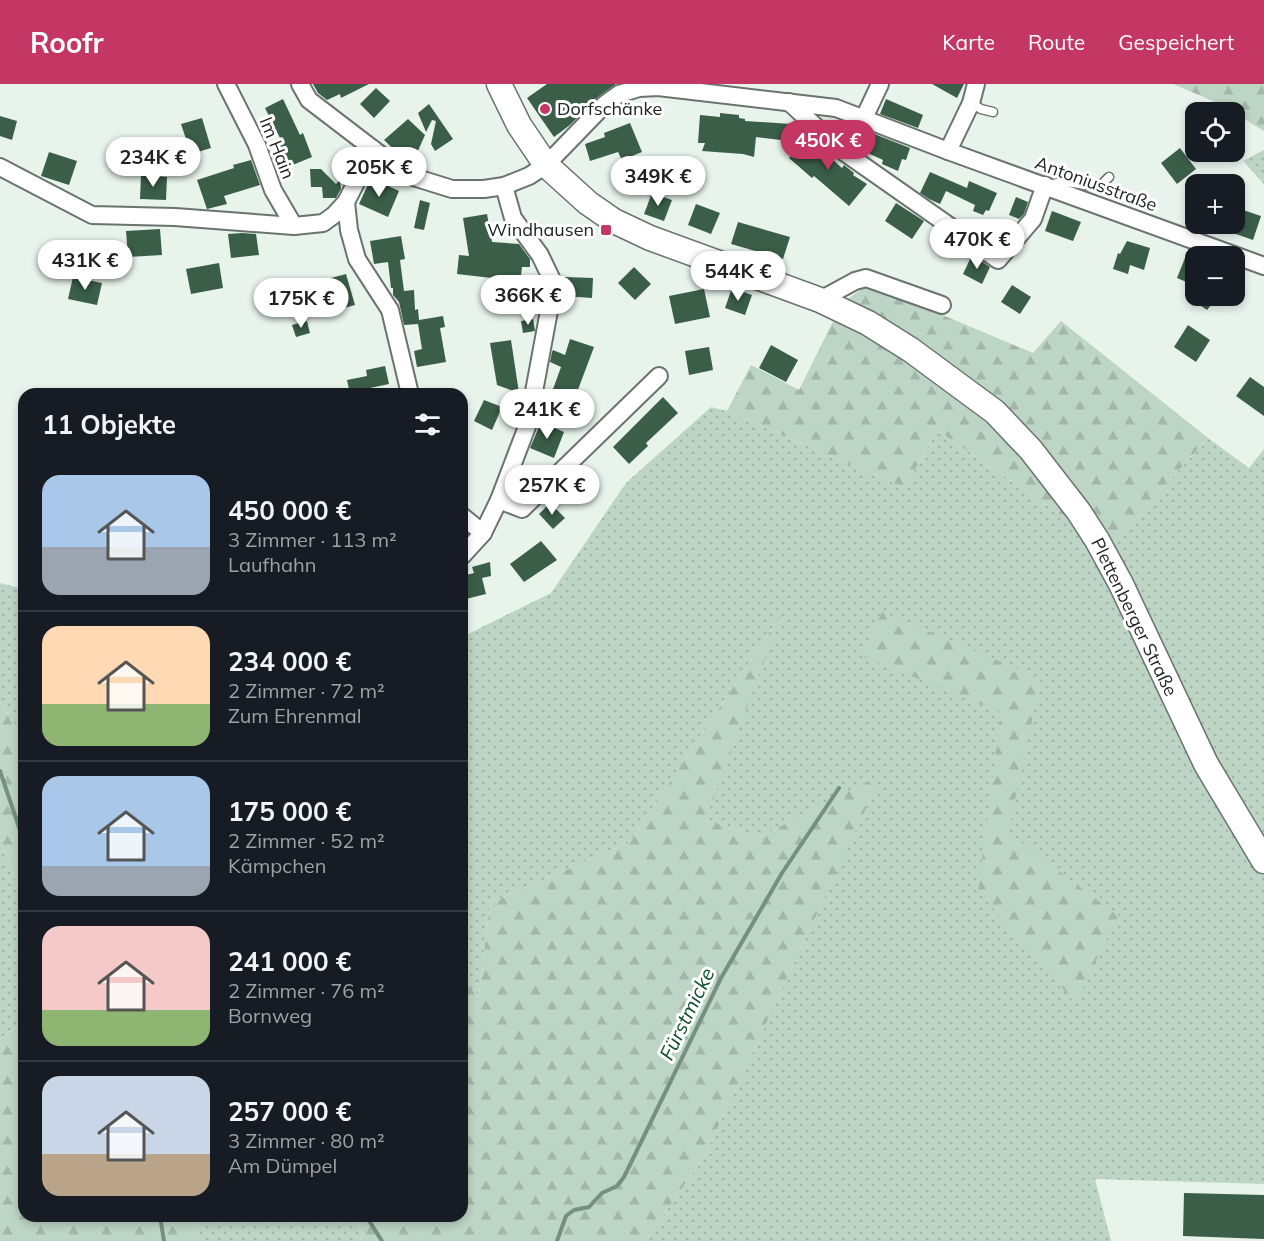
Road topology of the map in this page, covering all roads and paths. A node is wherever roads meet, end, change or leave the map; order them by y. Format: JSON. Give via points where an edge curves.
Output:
{"nodes":[{"id":1,"x":226,"y":84,"type":"edge"},
{"id":2,"x":300,"y":84,"type":"edge"},
{"id":3,"x":499,"y":84,"type":"edge"},
{"id":4,"x":880,"y":84,"type":"edge"},
{"id":5,"x":976,"y":84,"type":"edge"},
{"id":6,"x":658,"y":86,"type":"edge"},
{"id":7,"x":789,"y":102,"type":"junction"},
{"id":8,"x":971,"y":103,"type":"junction"},
{"id":9,"x":993,"y":112,"type":"dead end"},
{"id":10,"x":864,"y":118,"type":"junction"},
{"id":11,"x":373,"y":149,"type":"junction"},
{"id":12,"x":948,"y":151,"type":"junction"},
{"id":13,"x":546,"y":165,"type":"junction"},
{"id":14,"x":0,"y":167,"type":"edge"},
{"id":15,"x":1108,"y":177,"type":"dead end"},
{"id":16,"x":1045,"y":185,"type":"junction"},
{"id":17,"x":504,"y":186,"type":"junction"},
{"id":18,"x":346,"y":202,"type":"junction"},
{"id":19,"x":294,"y":226,"type":"junction"},
{"id":20,"x":1264,"y":266,"type":"edge"},
{"id":21,"x":820,"y":300,"type":"junction"},
{"id":22,"x":942,"y":305,"type":"dead end"},
{"id":23,"x":659,"y":376,"type":"dead end"},
{"id":24,"x":409,"y":388,"type":"edge"},
{"id":25,"x":499,"y":501,"type":"junction"},
{"id":26,"x":468,"y":521,"type":"edge"},
{"id":27,"x":483,"y":533,"type":"junction"},
{"id":28,"x":468,"y":549,"type":"edge"},
{"id":29,"x":1264,"y":861,"type":"edge"}],
"edges":[{"from":1,"to":19,"type":"street","name":"Im Hain","via":[[257,145],[273,190]]},
{"from":2,"to":11,"type":"street","name":"Antoniusstraße","via":[[309,100]]},
{"from":3,"to":13,"type":"main road","name":"Plettenberger Straße"},
{"from":4,"to":10,"type":"street"},
{"from":5,"to":8,"type":"street"},
{"from":6,"to":7,"type":"street","name":"Antoniusstraße"},
{"from":6,"to":13,"type":"street","name":"Antoniusstraße","via":[[619,94]]},
{"from":7,"to":10,"type":"street","name":"Antoniusstraße","via":[[836,108]]},
{"from":7,"to":16,"type":"street","via":[[841,150],[998,260],[1033,219]]},
{"from":8,"to":9,"type":"lane"},
{"from":8,"to":12,"type":"street"},
{"from":10,"to":12,"type":"street","name":"Antoniusstraße"},
{"from":11,"to":17,"type":"street","name":"Antoniusstraße","via":[[407,175],[452,189]]},
{"from":11,"to":18,"type":"street"},
{"from":12,"to":16,"type":"street","name":"Antoniusstraße"},
{"from":13,"to":17,"type":"street","name":"Antoniusstraße"},
{"from":13,"to":21,"type":"main road","name":"Plettenberger Straße","via":[[614,221]]},
{"from":14,"to":19,"type":"street","via":[[92,215]]},
{"from":15,"to":16,"type":"lane","via":[[1099,187],[1066,182]]},
{"from":16,"to":20,"type":"street","name":"Antoniusstraße"},
{"from":17,"to":25,"type":"street","via":[[513,218],[540,255],[552,280],[528,424]]},
{"from":18,"to":19,"type":"street","via":[[323,223]]},
{"from":18,"to":24,"type":"street","via":[[357,259],[390,310]]},
{"from":21,"to":22,"type":"street","via":[[866,278]]},
{"from":21,"to":29,"type":"main road","name":"Plettenberger Straße","via":[[911,350],[995,412],[1030,450],[1079,512],[1121,584],[1206,764]]},
{"from":23,"to":25,"type":"street","via":[[522,509]]},
{"from":25,"to":27,"type":"street"},
{"from":26,"to":27,"type":"street"},
{"from":27,"to":28,"type":"street"}]}
